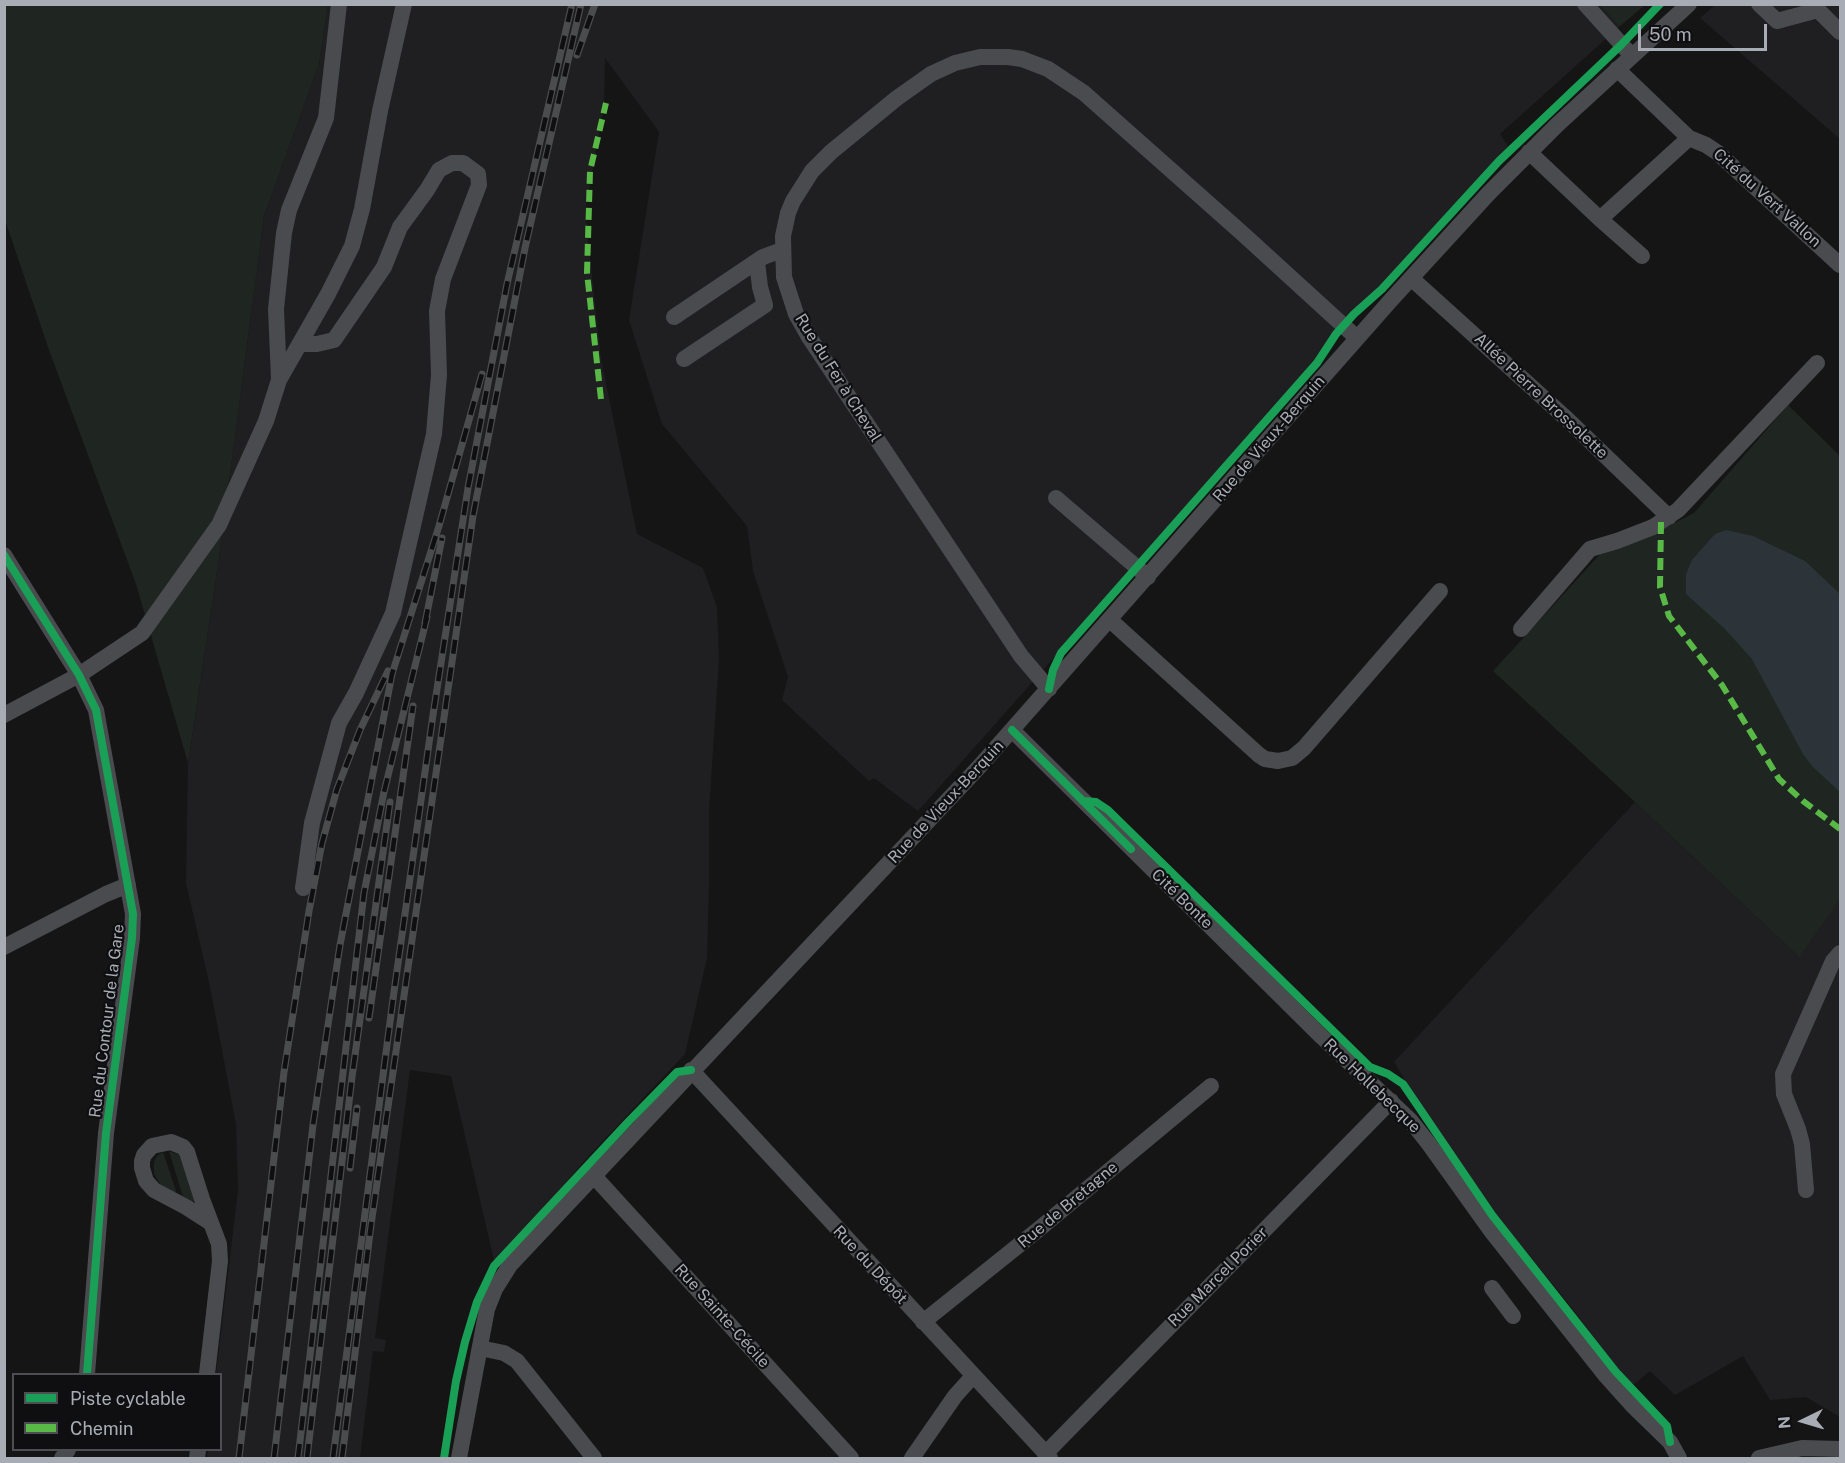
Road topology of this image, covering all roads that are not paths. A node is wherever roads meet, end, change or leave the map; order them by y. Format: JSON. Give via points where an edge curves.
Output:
{"nodes":[{"id":1,"x":339,"y":4,"type":"edge"},
{"id":2,"x":404,"y":4,"type":"edge"},
{"id":3,"x":1585,"y":4,"type":"edge"},
{"id":4,"x":1689,"y":4,"type":"edge"},
{"id":5,"x":1760,"y":4,"type":"edge"},
{"id":6,"x":1840,"y":32,"type":"edge"},
{"id":7,"x":1632,"y":56,"type":"junction"},
{"id":8,"x":1617,"y":69,"type":"junction"},
{"id":9,"x":1689,"y":138,"type":"junction"},
{"id":10,"x":1529,"y":152,"type":"junction"},
{"id":11,"x":1600,"y":219,"type":"junction"},
{"id":12,"x":782,"y":250,"type":"junction"},
{"id":13,"x":1642,"y":256,"type":"dead end"},
{"id":14,"x":757,"y":262,"type":"junction"},
{"id":15,"x":1840,"y":265,"type":"edge"},
{"id":16,"x":1411,"y":278,"type":"junction"},
{"id":17,"x":674,"y":317,"type":"dead end"},
{"id":18,"x":1358,"y":338,"type":"junction"},
{"id":19,"x":300,"y":344,"type":"junction"},
{"id":20,"x":684,"y":359,"type":"dead end"},
{"id":21,"x":1816,"y":363,"type":"dead end"},
{"id":22,"x":279,"y":380,"type":"junction"},
{"id":23,"x":1056,"y":498,"type":"dead end"},
{"id":24,"x":1669,"y":517,"type":"junction"},
{"id":25,"x":4,"y":555,"type":"edge"},
{"id":26,"x":1148,"y":577,"type":"junction"},
{"id":27,"x":1440,"y":591,"type":"dead end"},
{"id":28,"x":1110,"y":620,"type":"junction"},
{"id":29,"x":1521,"y":629,"type":"dead end"},
{"id":30,"x":79,"y":675,"type":"junction"},
{"id":31,"x":1049,"y":688,"type":"junction"},
{"id":32,"x":4,"y":715,"type":"edge"},
{"id":33,"x":1012,"y":730,"type":"junction"},
{"id":34,"x":128,"y":885,"type":"junction"},
{"id":35,"x":303,"y":888,"type":"dead end"},
{"id":36,"x":4,"y":948,"type":"edge"},
{"id":37,"x":1233,"y":949,"type":"joint"},
{"id":38,"x":1840,"y":953,"type":"edge"},
{"id":39,"x":691,"y":1070,"type":"junction"},
{"id":40,"x":1211,"y":1086,"type":"dead end"},
{"id":41,"x":1391,"y":1101,"type":"junction"},
{"id":42,"x":593,"y":1175,"type":"junction"},
{"id":43,"x":1806,"y":1190,"type":"dead end"},
{"id":44,"x":211,"y":1223,"type":"junction"},
{"id":45,"x":1492,"y":1288,"type":"dead end"},
{"id":46,"x":1513,"y":1316,"type":"dead end"},
{"id":47,"x":923,"y":1322,"type":"junction"},
{"id":48,"x":480,"y":1348,"type":"junction"},
{"id":49,"x":87,"y":1373,"type":"edge"},
{"id":50,"x":207,"y":1373,"type":"edge"},
{"id":51,"x":973,"y":1376,"type":"junction"},
{"id":52,"x":1840,"y":1449,"type":"edge"},
{"id":53,"x":1048,"y":1456,"type":"edge"},
{"id":54,"x":459,"y":1458,"type":"edge"},
{"id":55,"x":594,"y":1458,"type":"edge"},
{"id":56,"x":851,"y":1458,"type":"edge"},
{"id":57,"x":912,"y":1458,"type":"edge"},
{"id":58,"x":1679,"y":1458,"type":"edge"},
{"id":59,"x":1759,"y":1458,"type":"edge"}],
"edges":[{"from":1,"to":22,"type":"street","via":[[326,118],[289,210],[284,233],[276,309]]},
{"from":2,"to":19,"type":"street","via":[[352,246]]},
{"from":3,"to":7,"type":"street"},
{"from":4,"to":7,"type":"street","name":"Rue de Vieux-Berquin"},
{"from":5,"to":6,"type":"street","via":[[1777,21],[1818,10]]},
{"from":7,"to":8,"type":"street","name":"Rue de Vieux-Berquin"},
{"from":8,"to":9,"type":"street","name":"Cité du Vert Vallon"},
{"from":8,"to":10,"type":"street","name":"Rue de Vieux-Berquin"},
{"from":9,"to":11,"type":"street"},
{"from":9,"to":15,"type":"street","name":"Cité du Vert Vallon","via":[[1718,153]]},
{"from":10,"to":11,"type":"street"},
{"from":10,"to":16,"type":"street","name":"Rue de Vieux-Berquin"},
{"from":11,"to":13,"type":"street"},
{"from":12,"to":14,"type":"street"},
{"from":12,"to":18,"type":"street","name":"Rue du Fer à Cheval","via":[[793,201],[812,171],[831,152],[931,74],[966,60],[1008,57],[1042,66],[1072,84]]},
{"from":12,"to":31,"type":"street","name":"Rue du Fer à Cheval","via":[[786,288],[809,336],[1021,656]]},
{"from":14,"to":17,"type":"street"},
{"from":14,"to":20,"type":"street","via":[[765,305]]},
{"from":16,"to":18,"type":"street","name":"Rue de Vieux-Berquin"},
{"from":16,"to":24,"type":"street","name":"Allée Pierre Brossolette"},
{"from":18,"to":26,"type":"street","name":"Rue de Vieux-Berquin"},
{"from":19,"to":22,"type":"street"},
{"from":19,"to":35,"type":"street","via":[[334,340],[384,267],[400,226],[439,170],[452,163],[463,164],[478,174],[479,185],[443,279],[437,311],[440,375],[434,434],[393,613],[339,723],[312,823]]},
{"from":21,"to":24,"type":"street","via":[[1688,502]]},
{"from":22,"to":30,"type":"street","via":[[269,414],[211,537],[148,628]]},
{"from":23,"to":26,"type":"street"},
{"from":24,"to":29,"type":"street","via":[[1643,531],[1590,549]]},
{"from":25,"to":30,"type":"street","name":"Rue du Contour de la Gare"},
{"from":26,"to":28,"type":"street","name":"Rue de Vieux-Berquin"},
{"from":27,"to":28,"type":"street","via":[[1304,748],[1292,758],[1278,761],[1258,755]]},
{"from":28,"to":31,"type":"street","name":"Rue de Vieux-Berquin"},
{"from":30,"to":32,"type":"street"},
{"from":30,"to":34,"type":"street","name":"Rue du Contour de la Gare","via":[[99,721]]},
{"from":31,"to":33,"type":"street","name":"Rue de Vieux-Berquin"},
{"from":33,"to":37,"type":"street","name":"Cité Bonte"},
{"from":33,"to":39,"type":"street","name":"Rue de Vieux-Berquin"},
{"from":34,"to":36,"type":"street"},
{"from":34,"to":49,"type":"street","name":"Rue du Contour de la Gare","via":[[133,927],[106,1133]]},
{"from":37,"to":41,"type":"street","name":"Rue Hollebecque"},
{"from":38,"to":43,"type":"street","via":[[1783,1074],[1784,1095],[1802,1144]]},
{"from":39,"to":42,"type":"street","name":"Rue de Vieux-Berquin"},
{"from":39,"to":47,"type":"street","name":"Rue du Dépôt"},
{"from":40,"to":47,"type":"street","name":"Rue de Bretagne"},
{"from":41,"to":53,"type":"street","name":"Rue Marcel Porier"},
{"from":41,"to":58,"type":"street","name":"Rue Hollebecque","via":[[1421,1133],[1478,1215],[1605,1376],[1665,1436]]},
{"from":42,"to":48,"type":"street","name":"Rue de Vieux-Berquin","via":[[504,1272],[487,1309]]},
{"from":42,"to":56,"type":"street","name":"Rue Sainte-Cécile"},
{"from":44,"to":44,"type":"street","via":[[187,1152],[171,1142],[152,1146],[142,1161],[146,1181],[154,1190]]},
{"from":44,"to":50,"type":"street","via":[[220,1255]]},
{"from":45,"to":46,"type":"street"},
{"from":47,"to":51,"type":"street","name":"Rue du Dépôt"},
{"from":48,"to":54,"type":"street","name":"Rue de Vieux-Berquin"},
{"from":48,"to":55,"type":"street","via":[[504,1353],[517,1361]]},
{"from":51,"to":53,"type":"street","name":"Rue du Dépôt"},
{"from":51,"to":57,"type":"street"},
{"from":52,"to":59,"type":"street","via":[[1802,1448]]}]}
